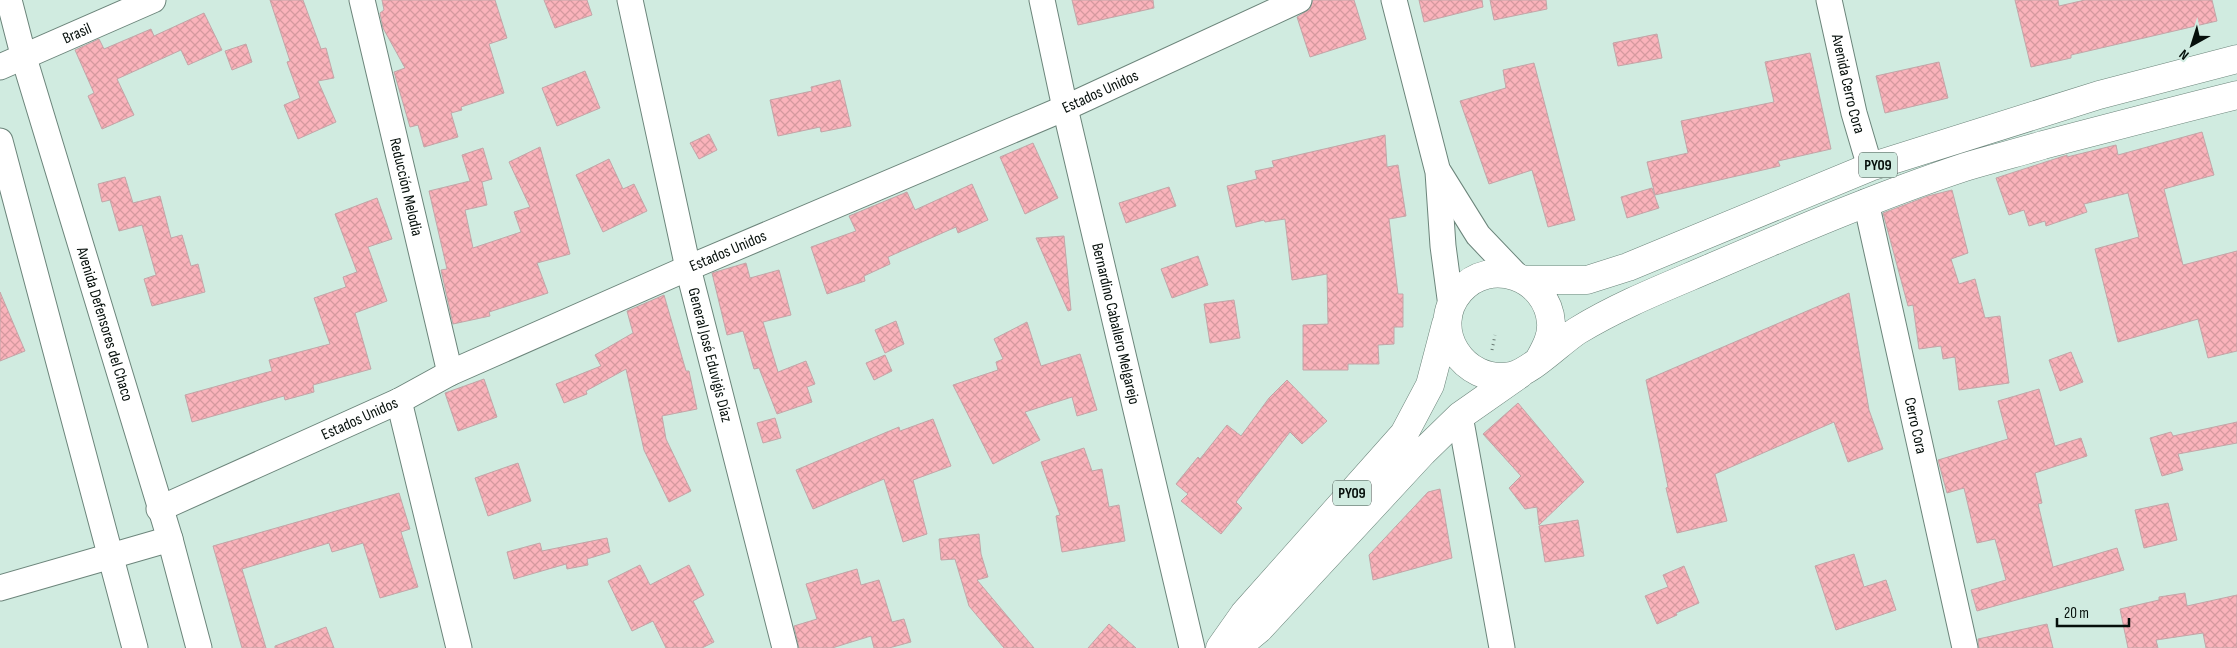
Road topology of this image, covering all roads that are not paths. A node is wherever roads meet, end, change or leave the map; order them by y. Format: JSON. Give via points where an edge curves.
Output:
{"nodes":[{"id":1,"x":9,"y":0,"type":"edge"},
{"id":2,"x":153,"y":0,"type":"edge"},
{"id":3,"x":362,"y":0,"type":"edge"},
{"id":4,"x":630,"y":0,"type":"edge"},
{"id":5,"x":1042,"y":0,"type":"edge"},
{"id":6,"x":1299,"y":0,"type":"edge"},
{"id":7,"x":1394,"y":0,"type":"edge"},
{"id":8,"x":1830,"y":0,"type":"edge"},
{"id":9,"x":24,"y":58,"type":"junction"},
{"id":10,"x":2237,"y":59,"type":"edge"},
{"id":11,"x":0,"y":67,"type":"edge"},
{"id":12,"x":2237,"y":95,"type":"edge"},
{"id":13,"x":1065,"y":108,"type":"junction"},
{"id":14,"x":0,"y":141,"type":"edge"},
{"id":15,"x":1870,"y":167,"type":"junction"},
{"id":16,"x":1438,"y":172,"type":"junction"},
{"id":17,"x":1866,"y":202,"type":"junction"},
{"id":18,"x":688,"y":268,"type":"junction"},
{"id":19,"x":1521,"y":278,"type":"junction"},
{"id":20,"x":1449,"y":311,"type":"junction"},
{"id":21,"x":1533,"y":364,"type":"junction"},
{"id":22,"x":450,"y":374,"type":"junction"},
{"id":23,"x":399,"y":401,"type":"junction"},
{"id":24,"x":1460,"y":416,"type":"junction"},
{"id":25,"x":160,"y":509,"type":"junction"},
{"id":26,"x":170,"y":539,"type":"junction"},
{"id":27,"x":110,"y":556,"type":"junction"},
{"id":28,"x":0,"y":588,"type":"edge"},
{"id":29,"x":135,"y":648,"type":"edge"},
{"id":30,"x":199,"y":648,"type":"edge"},
{"id":31,"x":459,"y":648,"type":"edge"},
{"id":32,"x":785,"y":648,"type":"edge"},
{"id":33,"x":1192,"y":648,"type":"edge"},
{"id":34,"x":1220,"y":648,"type":"edge"},
{"id":35,"x":1236,"y":648,"type":"edge"},
{"id":36,"x":1502,"y":648,"type":"edge"},
{"id":37,"x":1965,"y":648,"type":"edge"}],
"edges":[{"from":1,"to":9,"type":"street","name":"Avenida Defensores del Chaco"},
{"from":2,"to":9,"type":"street","name":"Brasil"},
{"from":3,"to":22,"type":"street","name":"Reducción Melodia"},
{"from":4,"to":18,"type":"street","name":"General José Eduvigis Díaz"},
{"from":5,"to":13,"type":"street","name":"Bernardino Caballero Melgarejo"},
{"from":6,"to":13,"type":"street","name":"Estados Unidos"},
{"from":7,"to":16,"type":"street"},
{"from":8,"to":15,"type":"street","name":"Avenida Cerro Cora","via":[[1854,113]]},
{"from":9,"to":11,"type":"street","name":"Brasil"},
{"from":9,"to":25,"type":"street","name":"Avenida Defensores del Chaco"},
{"from":10,"to":15,"type":"highway","number":"PY09","via":[[2099,95]]},
{"from":12,"to":17,"type":"highway","number":"PY09","via":[[1968,166]]},
{"from":13,"to":18,"type":"street","name":"Estados Unidos"},
{"from":13,"to":33,"type":"street","name":"Bernardino Caballero Melgarejo"},
{"from":14,"to":27,"type":"street"},
{"from":15,"to":19,"type":"highway","number":"PY09","via":[[1628,267],[1587,280]]},
{"from":16,"to":19,"type":"street","via":[[1478,235]]},
{"from":16,"to":20,"type":"street"},
{"from":17,"to":21,"type":"highway","number":"PY09","via":[[1642,297],[1576,332]]},
{"from":17,"to":37,"type":"street","name":"Cerro Cora"},
{"from":18,"to":22,"type":"street","name":"Estados Unidos"},
{"from":18,"to":32,"type":"street","name":"General José Eduvigis Díaz"},
{"from":19,"to":20,"type":"highway","number":"PY09","via":[[1501,273],[1471,281]]},
{"from":19,"to":21,"type":"highway","via":[[1540,292],[1549,307],[1552,325],[1549,342]]},
{"from":20,"to":21,"type":"highway","number":"PY09","via":[[1448,332],[1452,347],[1472,370],[1487,376],[1513,376]]},
{"from":20,"to":34,"type":"highway","number":"PY09","via":[[1430,385],[1404,434],[1244,614]]},
{"from":21,"to":24,"type":"highway","number":"PY09"},
{"from":22,"to":23,"type":"street","name":"Estados Unidos"},
{"from":23,"to":25,"type":"street","name":"Estados Unidos"},
{"from":23,"to":31,"type":"street"},
{"from":24,"to":35,"type":"highway","number":"PY09","via":[[1259,629]]},
{"from":24,"to":36,"type":"street"},
{"from":25,"to":26,"type":"street","name":"Avenida Defensores del Chaco"},
{"from":26,"to":27,"type":"street"},
{"from":26,"to":30,"type":"street","name":"Avenida Defensores del Chaco"},
{"from":27,"to":28,"type":"street"},
{"from":27,"to":29,"type":"street"}]}
